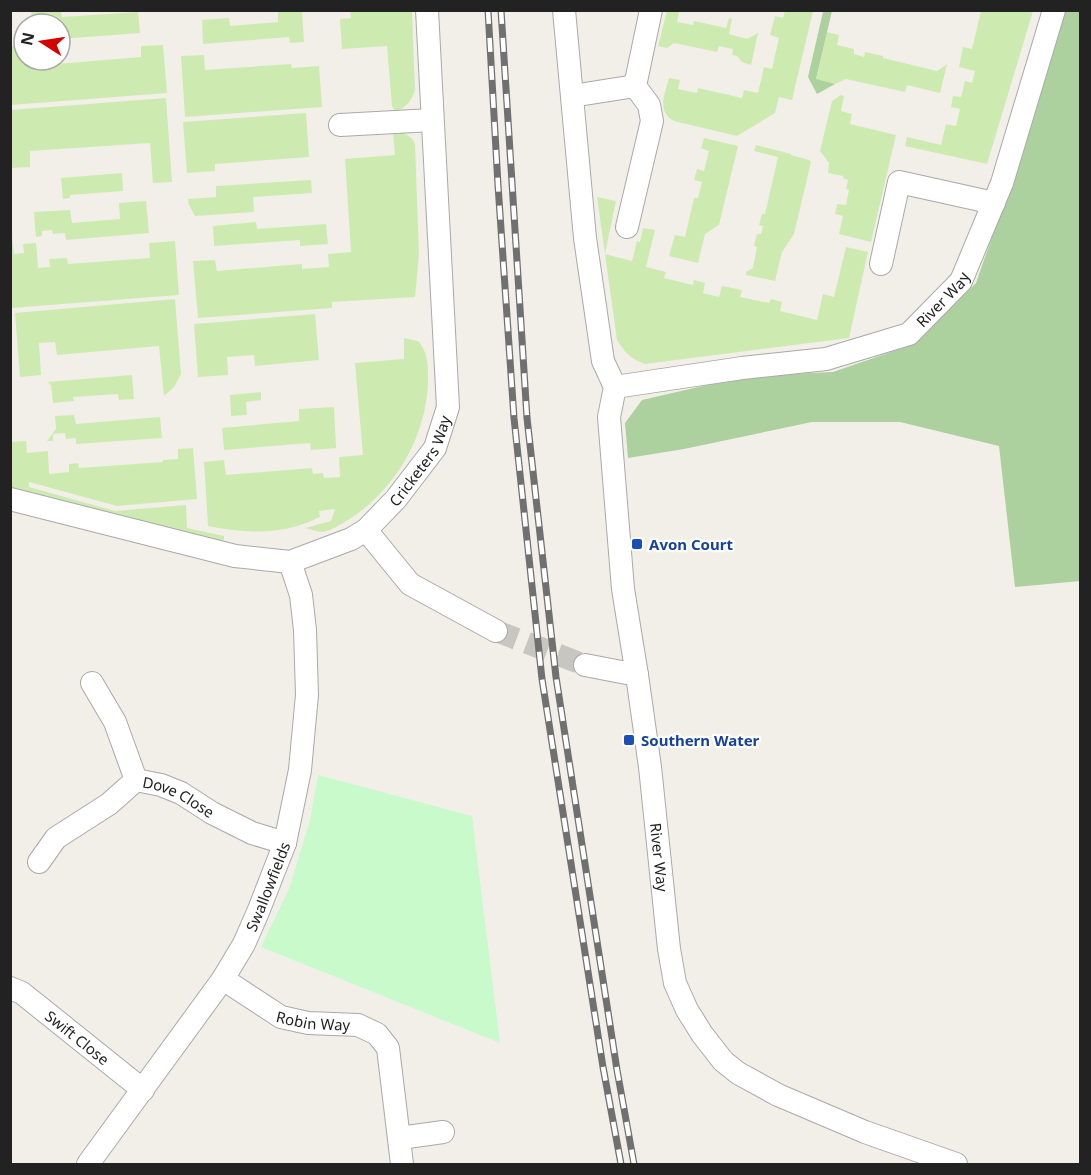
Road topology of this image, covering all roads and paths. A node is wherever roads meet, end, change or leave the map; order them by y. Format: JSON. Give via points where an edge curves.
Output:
{"nodes":[{"id":1,"x":427,"y":10,"type":"edge"},
{"id":2,"x":564,"y":10,"type":"edge"},
{"id":3,"x":651,"y":10,"type":"edge"},
{"id":4,"x":1054,"y":10,"type":"edge"},
{"id":5,"x":635,"y":86,"type":"junction"},
{"id":6,"x":572,"y":96,"type":"junction"},
{"id":7,"x":432,"y":120,"type":"junction"},
{"id":8,"x":340,"y":125,"type":"dead end"},
{"id":9,"x":994,"y":203,"type":"junction"},
{"id":10,"x":627,"y":227,"type":"dead end"},
{"id":11,"x":881,"y":264,"type":"dead end"},
{"id":12,"x":615,"y":387,"type":"junction"},
{"id":13,"x":10,"y":499,"type":"edge"},
{"id":14,"x":366,"y":530,"type":"junction"},
{"id":15,"x":290,"y":562,"type":"junction"},
{"id":16,"x":496,"y":631,"type":"tunnel mouth"},
{"id":17,"x":585,"y":665,"type":"tunnel mouth"},
{"id":18,"x":637,"y":675,"type":"junction"},
{"id":19,"x":92,"y":683,"type":"dead end"},
{"id":20,"x":136,"y":780,"type":"junction"},
{"id":21,"x":285,"y":843,"type":"junction"},
{"id":22,"x":39,"y":862,"type":"dead end"},
{"id":23,"x":223,"y":979,"type":"junction"},
{"id":24,"x":10,"y":988,"type":"edge"},
{"id":25,"x":143,"y":1090,"type":"junction"},
{"id":26,"x":443,"y":1132,"type":"dead end"},
{"id":27,"x":400,"y":1138,"type":"junction"},
{"id":28,"x":88,"y":1164,"type":"edge"},
{"id":29,"x":402,"y":1164,"type":"edge"},
{"id":30,"x":956,"y":1164,"type":"edge"}],
"edges":[{"from":1,"to":7,"type":"street","name":"Cricketers Way"},
{"from":2,"to":6,"type":"street"},
{"from":3,"to":5,"type":"street"},
{"from":4,"to":9,"type":"street","name":"River Way"},
{"from":5,"to":6,"type":"street"},
{"from":5,"to":10,"type":"street","via":[[649,105],[652,121]]},
{"from":6,"to":12,"type":"street","via":[[586,249],[603,361]]},
{"from":7,"to":8,"type":"street"},
{"from":7,"to":14,"type":"street","name":"Cricketers Way","via":[[448,407],[435,448],[396,500]]},
{"from":9,"to":11,"type":"street","via":[[899,182]]},
{"from":9,"to":12,"type":"street","name":"River Way","via":[[961,281],[909,334],[826,359]]},
{"from":12,"to":18,"type":"street","name":"River Way","via":[[609,417],[612,459],[623,589]]},
{"from":13,"to":15,"type":"street","name":"Cricketers Way","via":[[236,556]]},
{"from":14,"to":15,"type":"street","name":"Cricketers Way"},
{"from":14,"to":16,"type":"street","via":[[410,584]]},
{"from":15,"to":21,"type":"street","name":"Swallowfields","via":[[301,595],[307,695],[300,770]]},
{"from":17,"to":18,"type":"street"},
{"from":18,"to":30,"type":"street","name":"River Way","via":[[675,983],[702,1034],[723,1061],[762,1087],[865,1132]]},
{"from":19,"to":20,"type":"street","name":"Dove Close","via":[[115,722]]},
{"from":20,"to":21,"type":"street","name":"Dove Close","via":[[161,785],[252,833]]},
{"from":20,"to":22,"type":"street","via":[[110,804],[56,838]]},
{"from":21,"to":23,"type":"street","name":"Swallowfields","via":[[244,944]]},
{"from":23,"to":25,"type":"street","name":"Swallowfields"},
{"from":23,"to":27,"type":"street","name":"Robin Way","via":[[281,1017],[358,1026],[377,1034],[388,1048]]},
{"from":24,"to":25,"type":"street","name":"Swift Close","via":[[22,993]]},
{"from":25,"to":28,"type":"street","name":"Swallowfields"},
{"from":26,"to":27,"type":"street"},
{"from":27,"to":29,"type":"street","name":"Robin Way"}]}
